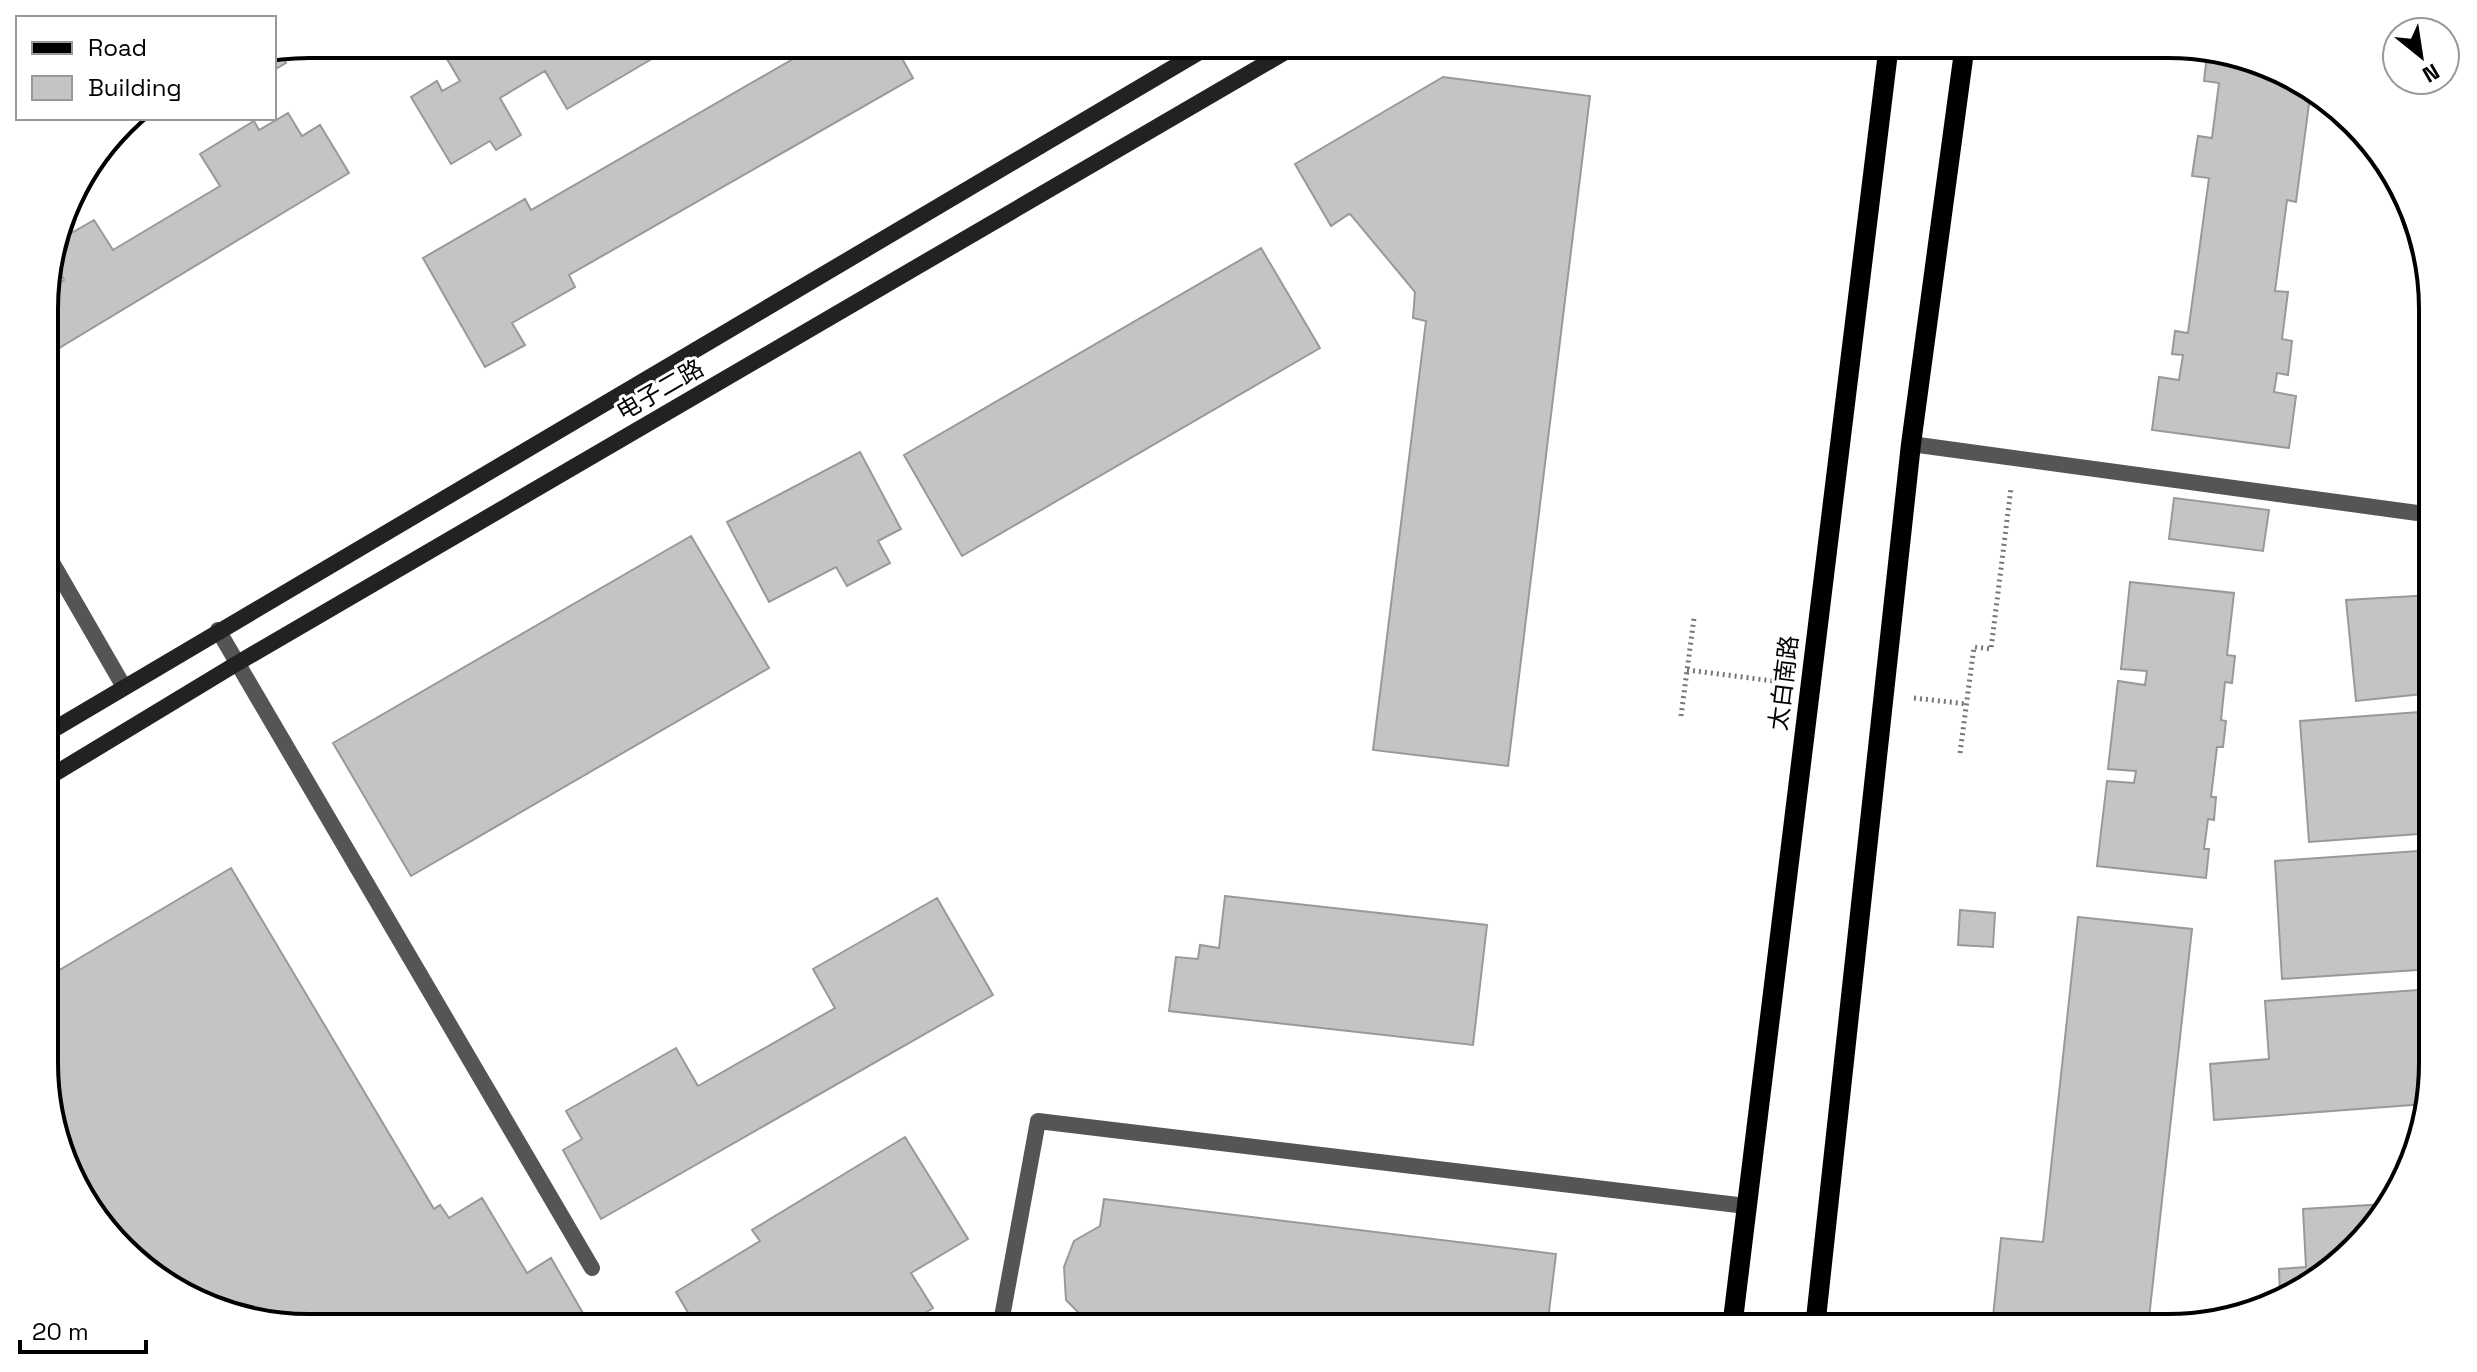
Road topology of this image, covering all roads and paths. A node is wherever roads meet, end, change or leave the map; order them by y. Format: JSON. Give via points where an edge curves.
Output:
{"nodes":[{"id":1,"x":1274,"y":58,"type":"edge"},
{"id":2,"x":1887,"y":58,"type":"edge"},
{"id":3,"x":1963,"y":58,"type":"edge"},
{"id":4,"x":1188,"y":59,"type":"edge"},
{"id":5,"x":1911,"y":444,"type":"junction"},
{"id":6,"x":2015,"y":458,"type":"junction"},
{"id":7,"x":2418,"y":513,"type":"edge"},
{"id":8,"x":58,"y":573,"type":"edge"},
{"id":9,"x":1694,"y":618,"type":"dead end"},
{"id":10,"x":218,"y":630,"type":"junction"},
{"id":11,"x":236,"y":664,"type":"junction"},
{"id":12,"x":124,"y":687,"type":"junction"},
{"id":13,"x":1681,"y":716,"type":"dead end"},
{"id":14,"x":58,"y":727,"type":"edge"},
{"id":15,"x":1960,"y":753,"type":"dead end"},
{"id":16,"x":58,"y":772,"type":"edge"},
{"id":17,"x":1746,"y":1206,"type":"junction"},
{"id":18,"x":592,"y":1268,"type":"dead end"},
{"id":19,"x":1734,"y":1313,"type":"edge"},
{"id":20,"x":1817,"y":1313,"type":"edge"},
{"id":21,"x":1003,"y":1314,"type":"edge"}],
"edges":[{"from":1,"to":11,"type":"main road","name":"电子二路"},
{"from":2,"to":17,"type":"main road","name":"太白南路"},
{"from":3,"to":5,"type":"main road"},
{"from":4,"to":10,"type":"main road","name":"电子二路"},
{"from":5,"to":6,"type":"street"},
{"from":5,"to":20,"type":"main road"},
{"from":6,"to":7,"type":"street"},
{"from":6,"to":15,"type":"path","via":[[1991,649],[1974,647]]},
{"from":8,"to":12,"type":"street"},
{"from":9,"to":13,"type":"path"},
{"from":10,"to":11,"type":"street"},
{"from":10,"to":12,"type":"main road","name":"电子二路"},
{"from":11,"to":16,"type":"main road","name":"电子二路"},
{"from":11,"to":18,"type":"street"},
{"from":12,"to":14,"type":"main road","name":"电子二路"},
{"from":17,"to":19,"type":"main road","name":"太白南路"},
{"from":17,"to":21,"type":"street","via":[[1038,1121]]}]}
